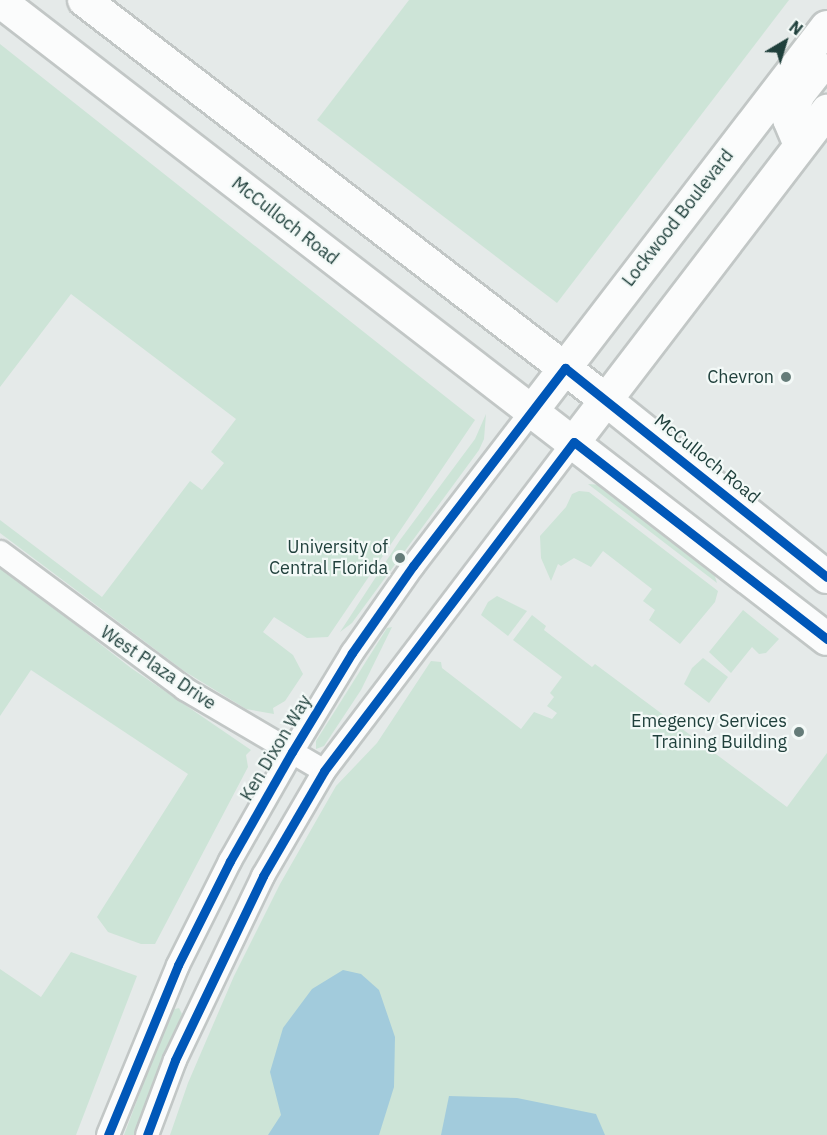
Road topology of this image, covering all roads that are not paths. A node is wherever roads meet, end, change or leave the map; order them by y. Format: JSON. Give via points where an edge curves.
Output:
{"nodes":[{"id":1,"x":84,"y":0,"type":"edge"},
{"id":2,"x":18,"y":6,"type":"edge"},
{"id":3,"x":827,"y":27,"type":"edge"},
{"id":4,"x":827,"y":57,"type":"edge"},
{"id":5,"x":827,"y":111,"type":"edge"},
{"id":6,"x":800,"y":146,"type":"junction"},
{"id":7,"x":565,"y":368,"type":"junction"},
{"id":8,"x":606,"y":400,"type":"junction"},
{"id":9,"x":532,"y":411,"type":"junction"},
{"id":10,"x":574,"y":442,"type":"junction"},
{"id":11,"x":0,"y":552,"type":"edge"},
{"id":12,"x":827,"y":577,"type":"edge"},
{"id":13,"x":827,"y":639,"type":"edge"},
{"id":14,"x":292,"y":752,"type":"junction"},
{"id":15,"x":324,"y":771,"type":"junction"},
{"id":16,"x":108,"y":1135,"type":"edge"},
{"id":17,"x":147,"y":1135,"type":"edge"}],
"edges":[{"from":1,"to":7,"type":"main road","name":"McCulloch Road"},
{"from":2,"to":9,"type":"main road","name":"McCulloch Road"},
{"from":3,"to":7,"type":"main road","name":"Lockwood Boulevard","via":[[581,342]]},
{"from":4,"to":6,"type":"main road","via":[[798,95],[789,119]]},
{"from":5,"to":6,"type":"main road"},
{"from":6,"to":8,"type":"main road"},
{"from":7,"to":8,"type":"main road","name":"McCulloch Road"},
{"from":7,"to":9,"type":"main road","name":"Lockwood Boulevard"},
{"from":8,"to":10,"type":"main road"},
{"from":8,"to":12,"type":"main road","name":"McCulloch Road"},
{"from":9,"to":10,"type":"main road","name":"McCulloch Road"},
{"from":9,"to":14,"type":"street","name":"Ken Dixon Way","via":[[412,566],[352,653]]},
{"from":10,"to":13,"type":"main road","name":"McCulloch Road"},
{"from":10,"to":15,"type":"street","via":[[359,719]]},
{"from":11,"to":14,"type":"street","name":"West Plaza Drive","via":[[185,689]]},
{"from":14,"to":15,"type":"street","name":"West Plaza Drive"},
{"from":14,"to":16,"type":"street","name":"Ken Dixon Way","via":[[230,861],[178,965]]},
{"from":15,"to":17,"type":"street","via":[[258,886],[175,1060]]}]}
